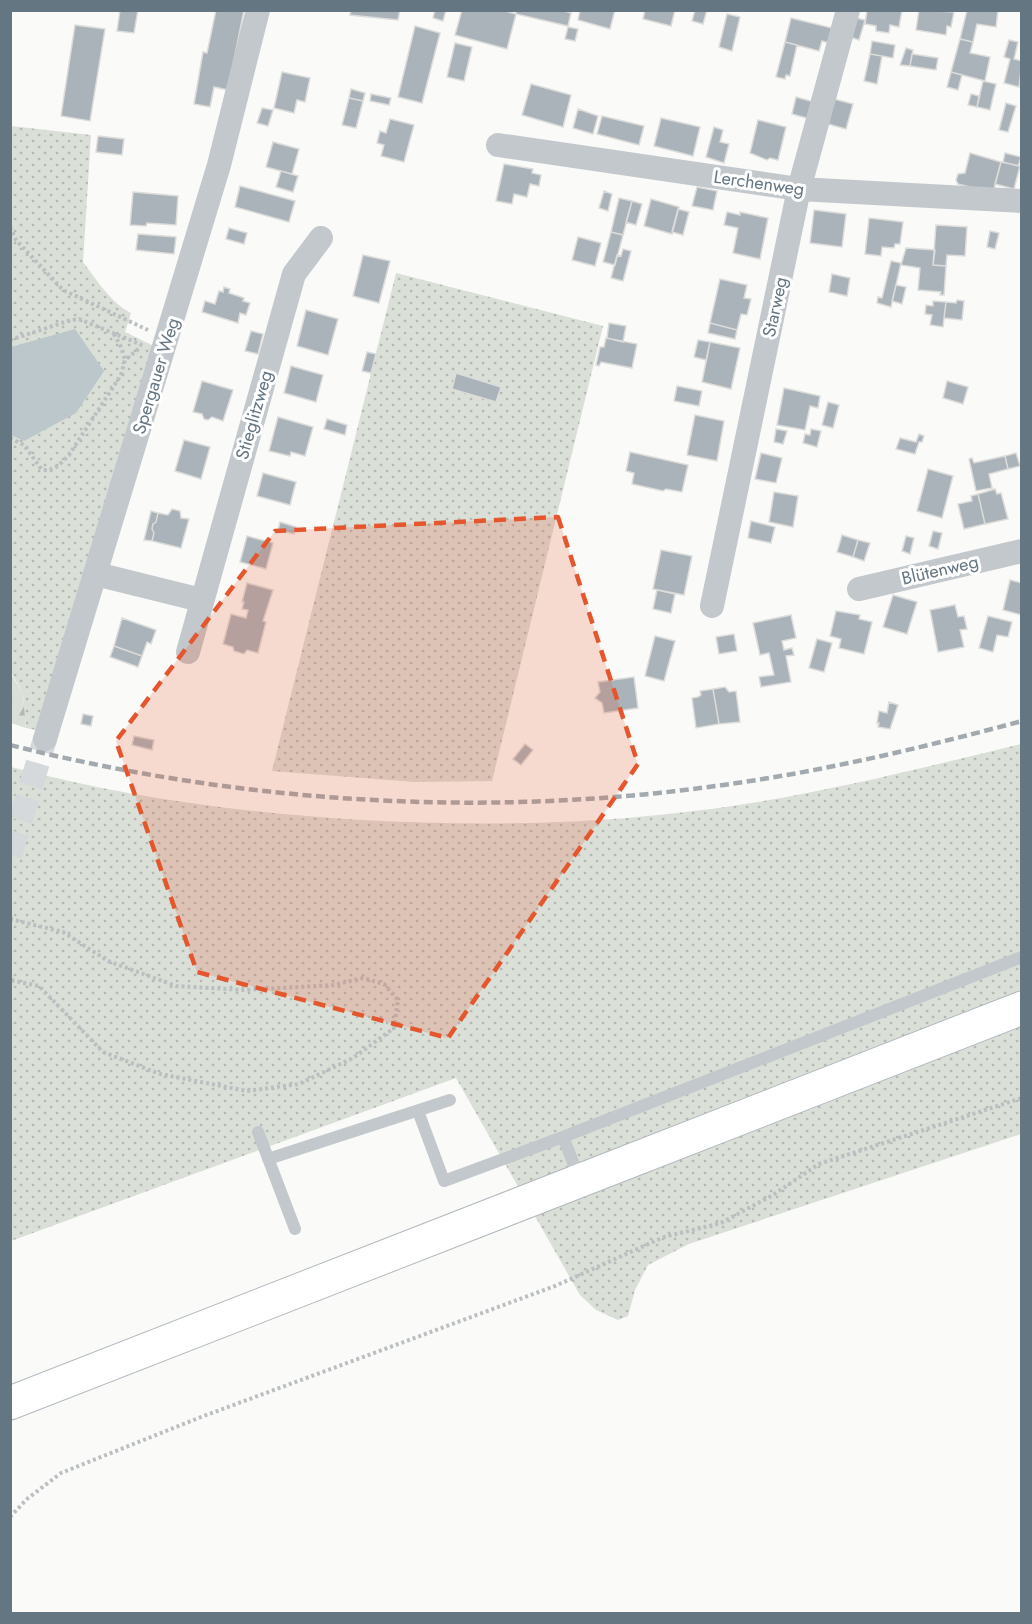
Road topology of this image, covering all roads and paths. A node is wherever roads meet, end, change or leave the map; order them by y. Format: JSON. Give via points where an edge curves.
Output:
{"nodes":[{"id":1,"x":258,"y":10,"type":"edge"},
{"id":2,"x":848,"y":10,"type":"edge"},
{"id":3,"x":498,"y":145,"type":"dead end"},
{"id":4,"x":799,"y":189,"type":"junction"},
{"id":5,"x":1022,"y":201,"type":"edge"},
{"id":6,"x":10,"y":228,"type":"edge"},
{"id":7,"x":321,"y":238,"type":"dead end"},
{"id":8,"x":113,"y":333,"type":"junction"},
{"id":9,"x":167,"y":338,"type":"junction"},
{"id":10,"x":10,"y":340,"type":"edge"},
{"id":11,"x":125,"y":360,"type":"junction"},
{"id":12,"x":10,"y":438,"type":"edge"},
{"id":13,"x":1022,"y":551,"type":"edge"},
{"id":14,"x":96,"y":574,"type":"junction"},
{"id":15,"x":859,"y":589,"type":"dead end"},
{"id":16,"x":201,"y":600,"type":"junction"},
{"id":17,"x":712,"y":606,"type":"dead end"},
{"id":18,"x":188,"y":652,"type":"dead end"},
{"id":19,"x":45,"y":739,"type":"tunnel mouth"},
{"id":20,"x":10,"y":919,"type":"edge"},
{"id":21,"x":1022,"y":957,"type":"edge"},
{"id":22,"x":10,"y":980,"type":"edge"},
{"id":23,"x":1022,"y":1008,"type":"edge"},
{"id":24,"x":1022,"y":1098,"type":"edge"},
{"id":25,"x":450,"y":1100,"type":"dead end"},
{"id":26,"x":418,"y":1111,"type":"junction"},
{"id":27,"x":258,"y":1132,"type":"dead end"},
{"id":28,"x":562,"y":1137,"type":"junction"},
{"id":29,"x":268,"y":1160,"type":"junction"},
{"id":30,"x":580,"y":1181,"type":"junction"},
{"id":31,"x":295,"y":1229,"type":"dead end"},
{"id":32,"x":10,"y":1403,"type":"edge"},
{"id":33,"x":10,"y":1517,"type":"edge"}],
"edges":[{"from":1,"to":9,"type":"street","name":"Spergauer Weg","via":[[219,165]]},
{"from":2,"to":4,"type":"street","name":"Starweg"},
{"from":3,"to":4,"type":"street","name":"Lerchenweg"},
{"from":4,"to":5,"type":"street","name":"Lerchenweg"},
{"from":4,"to":17,"type":"street","name":"Starweg"},
{"from":6,"to":9,"type":"path","via":[[16,240],[63,290]]},
{"from":7,"to":16,"type":"street","name":"Stieglitzweg","via":[[294,274]]},
{"from":8,"to":10,"type":"path","via":[[79,319]]},
{"from":8,"to":11,"type":"path"},
{"from":8,"to":11,"type":"path","via":[[144,345]]},
{"from":9,"to":14,"type":"street","name":"Spergauer Weg"},
{"from":11,"to":12,"type":"path","via":[[121,375],[58,466],[42,470],[24,445]]},
{"from":13,"to":15,"type":"street","name":"Blütenweg"},
{"from":14,"to":16,"type":"street"},
{"from":14,"to":19,"type":"street","name":"Spergauer Weg"},
{"from":16,"to":18,"type":"street","name":"Stieglitzweg"},
{"from":20,"to":22,"type":"path","via":[[63,932],[108,961],[176,986],[244,990],[334,985],[363,978],[384,984],[398,1000],[394,1028],[353,1058],[299,1084],[247,1091],[160,1074],[103,1052],[39,986]]},
{"from":21,"to":28,"type":"lane"},
{"from":23,"to":30,"type":"main road"},
{"from":24,"to":33,"type":"path","via":[[819,1164],[721,1223],[664,1238],[555,1286],[61,1473],[27,1498]]},
{"from":25,"to":26,"type":"lane"},
{"from":26,"to":28,"type":"lane","via":[[444,1180]]},
{"from":26,"to":29,"type":"lane"},
{"from":27,"to":29,"type":"lane"},
{"from":28,"to":30,"type":"lane"},
{"from":29,"to":31,"type":"lane"},
{"from":30,"to":32,"type":"main road"}]}
